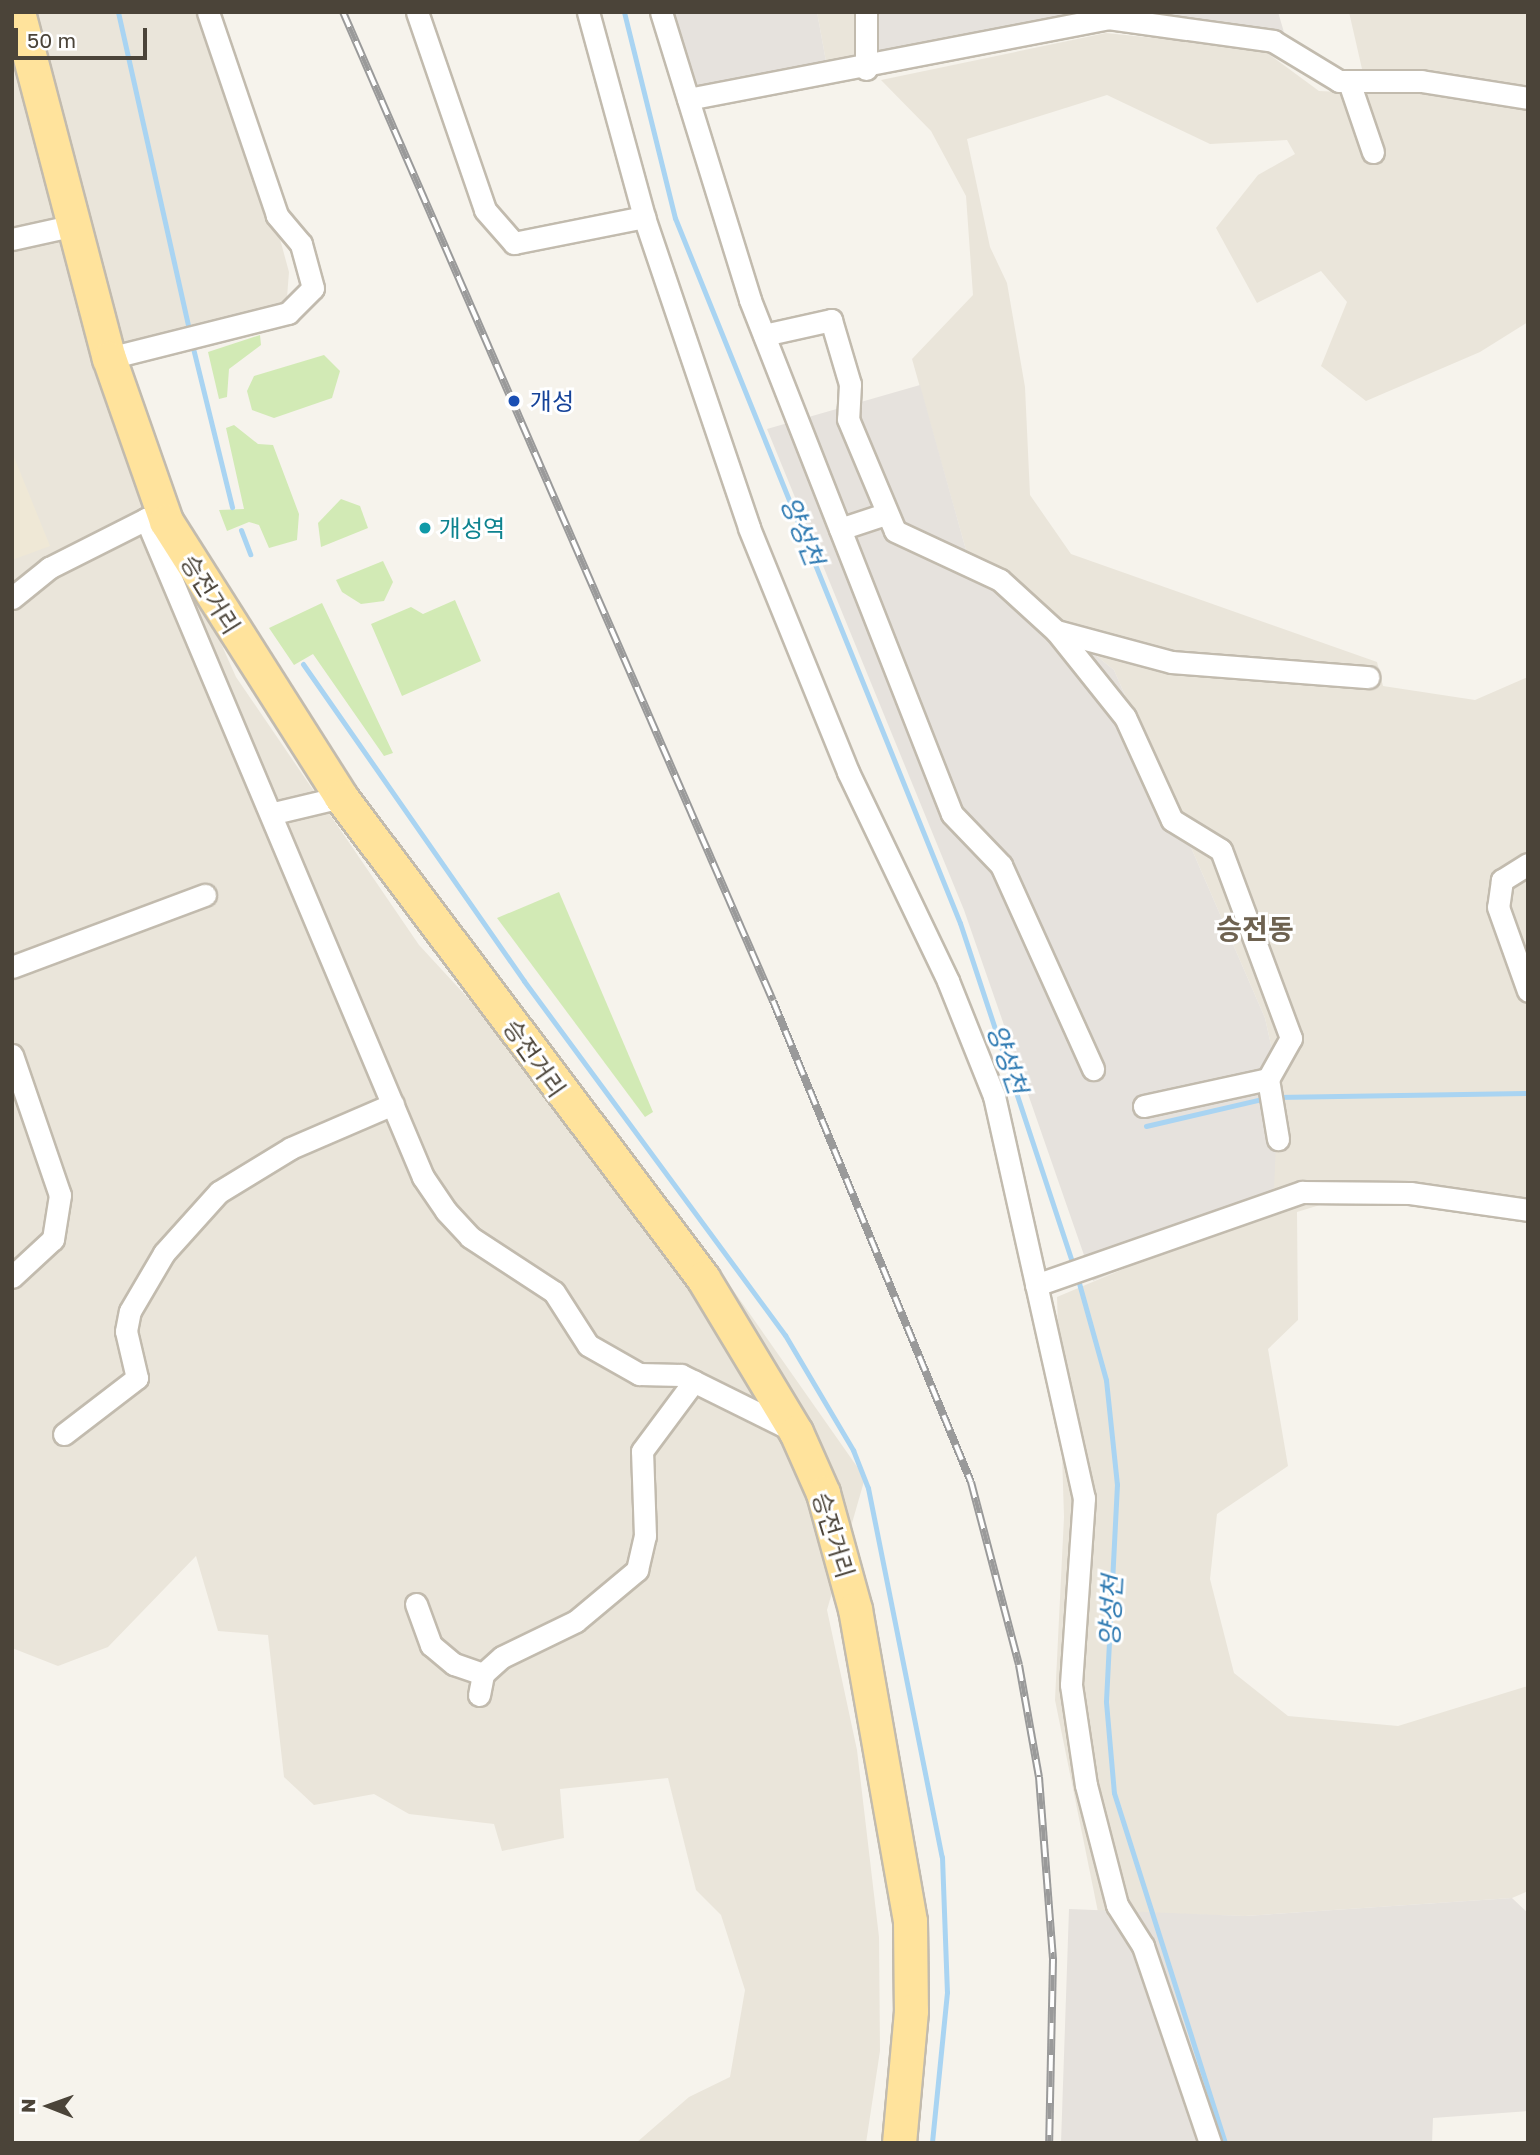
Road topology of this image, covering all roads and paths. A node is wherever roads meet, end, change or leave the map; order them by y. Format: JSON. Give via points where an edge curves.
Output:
{"nodes":[{"id":1,"x":18,"y":12,"type":"edge"},
{"id":2,"x":208,"y":12,"type":"edge"},
{"id":3,"x":417,"y":12,"type":"edge"},
{"id":4,"x":588,"y":12,"type":"edge"},
{"id":5,"x":661,"y":12,"type":"edge"},
{"id":6,"x":866,"y":12,"type":"edge"},
{"id":7,"x":866,"y":69,"type":"junction"},
{"id":8,"x":1349,"y":82,"type":"junction"},
{"id":9,"x":1528,"y":98,"type":"edge"},
{"id":10,"x":688,"y":99,"type":"junction"},
{"id":11,"x":1373,"y":152,"type":"dead end"},
{"id":12,"x":644,"y":218,"type":"junction"},
{"id":13,"x":71,"y":226,"type":"junction"},
{"id":14,"x":12,"y":239,"type":"edge"},
{"id":15,"x":764,"y":335,"type":"junction"},
{"id":16,"x":109,"y":358,"type":"junction"},
{"id":17,"x":885,"y":514,"type":"junction"},
{"id":18,"x":156,"y":520,"type":"junction"},
{"id":19,"x":840,"y":529,"type":"junction"},
{"id":20,"x":49,"y":568,"type":"junction"},
{"id":21,"x":12,"y":575,"type":"edge"},
{"id":22,"x":12,"y":598,"type":"edge"},
{"id":23,"x":1056,"y":631,"type":"junction"},
{"id":24,"x":1368,"y":677,"type":"dead end"},
{"id":25,"x":341,"y":797,"type":"junction"},
{"id":26,"x":274,"y":813,"type":"junction"},
{"id":27,"x":1528,"y":864,"type":"edge"},
{"id":28,"x":205,"y":895,"type":"dead end"},
{"id":29,"x":12,"y":967,"type":"edge"},
{"id":30,"x":1528,"y":991,"type":"edge"},
{"id":31,"x":12,"y":1055,"type":"edge"},
{"id":32,"x":1093,"y":1069,"type":"dead end"},
{"id":33,"x":1268,"y":1082,"type":"junction"},
{"id":34,"x":20,"y":1101,"type":"edge"},
{"id":35,"x":393,"y":1104,"type":"junction"},
{"id":36,"x":1144,"y":1106,"type":"dead end"},
{"id":37,"x":1278,"y":1139,"type":"dead end"},
{"id":38,"x":1528,"y":1210,"type":"edge"},
{"id":39,"x":12,"y":1277,"type":"edge"},
{"id":40,"x":1036,"y":1285,"type":"junction"},
{"id":41,"x":694,"y":1381,"type":"junction"},
{"id":42,"x":796,"y":1432,"type":"junction"},
{"id":43,"x":64,"y":1434,"type":"dead end"},
{"id":44,"x":416,"y":1604,"type":"dead end"},
{"id":45,"x":483,"y":1674,"type":"junction"},
{"id":46,"x":479,"y":1695,"type":"dead end"},
{"id":47,"x":899,"y":2143,"type":"edge"},
{"id":48,"x":1210,"y":2143,"type":"edge"}],
"edges":[{"from":1,"to":13,"type":"main road","name":"승전거리"},
{"from":2,"to":16,"type":"street","via":[[278,215],[301,244],[313,288],[288,313]]},
{"from":3,"to":12,"type":"street","via":[[485,210],[514,243]]},
{"from":4,"to":12,"type":"street"},
{"from":5,"to":10,"type":"street"},
{"from":6,"to":7,"type":"street"},
{"from":7,"to":8,"type":"street","via":[[1108,18],[1273,41],[1322,73]]},
{"from":7,"to":10,"type":"street"},
{"from":8,"to":9,"type":"street","via":[[1421,81]]},
{"from":8,"to":11,"type":"street"},
{"from":10,"to":15,"type":"street","via":[[707,176]]},
{"from":12,"to":40,"type":"street","via":[[749,528],[848,772],[948,981],[993,1096]]},
{"from":13,"to":14,"type":"street"},
{"from":13,"to":16,"type":"main road","name":"승전거리"},
{"from":15,"to":17,"type":"street","via":[[831,320],[850,384],[848,419]]},
{"from":15,"to":19,"type":"street"},
{"from":16,"to":18,"type":"main road","name":"승전거리"},
{"from":17,"to":19,"type":"street"},
{"from":17,"to":23,"type":"street","via":[[895,531],[1000,580]]},
{"from":18,"to":20,"type":"street"},
{"from":18,"to":25,"type":"main road","name":"승전거리"},
{"from":18,"to":26,"type":"street"},
{"from":19,"to":32,"type":"street","via":[[952,814],[1000,865]]},
{"from":20,"to":21,"type":"street"},
{"from":20,"to":22,"type":"street"},
{"from":23,"to":24,"type":"street","via":[[1172,662]]},
{"from":23,"to":33,"type":"street","via":[[1125,717],[1172,820],[1221,850],[1291,1038]]},
{"from":25,"to":26,"type":"street"},
{"from":25,"to":42,"type":"main road","name":"승전거리","via":[[703,1278]]},
{"from":26,"to":35,"type":"street"},
{"from":27,"to":30,"type":"street","via":[[1502,880],[1497,907]]},
{"from":28,"to":29,"type":"street"},
{"from":31,"to":34,"type":"street"},
{"from":33,"to":36,"type":"street"},
{"from":33,"to":37,"type":"street"},
{"from":34,"to":39,"type":"street","via":[[60,1195],[59,1218],[47,1247]]},
{"from":35,"to":41,"type":"street","via":[[423,1177],[470,1237],[554,1292],[588,1345],[639,1374],[667,1372]]},
{"from":35,"to":43,"type":"street","via":[[291,1148],[219,1192],[164,1253],[130,1311],[125,1331],[137,1378]]},
{"from":38,"to":40,"type":"street","via":[[1410,1193],[1302,1192]]},
{"from":40,"to":48,"type":"street","via":[[1084,1498],[1071,1685],[1086,1785],[1117,1905],[1143,1946]]},
{"from":41,"to":42,"type":"street"},
{"from":41,"to":45,"type":"street","via":[[642,1451],[645,1536],[636,1570],[576,1621],[502,1657]]},
{"from":42,"to":47,"type":"main road","name":"승전거리","via":[[843,1554],[910,1921],[910,2023]]},
{"from":44,"to":45,"type":"street","via":[[430,1645],[454,1664]]},
{"from":45,"to":46,"type":"street"}]}
